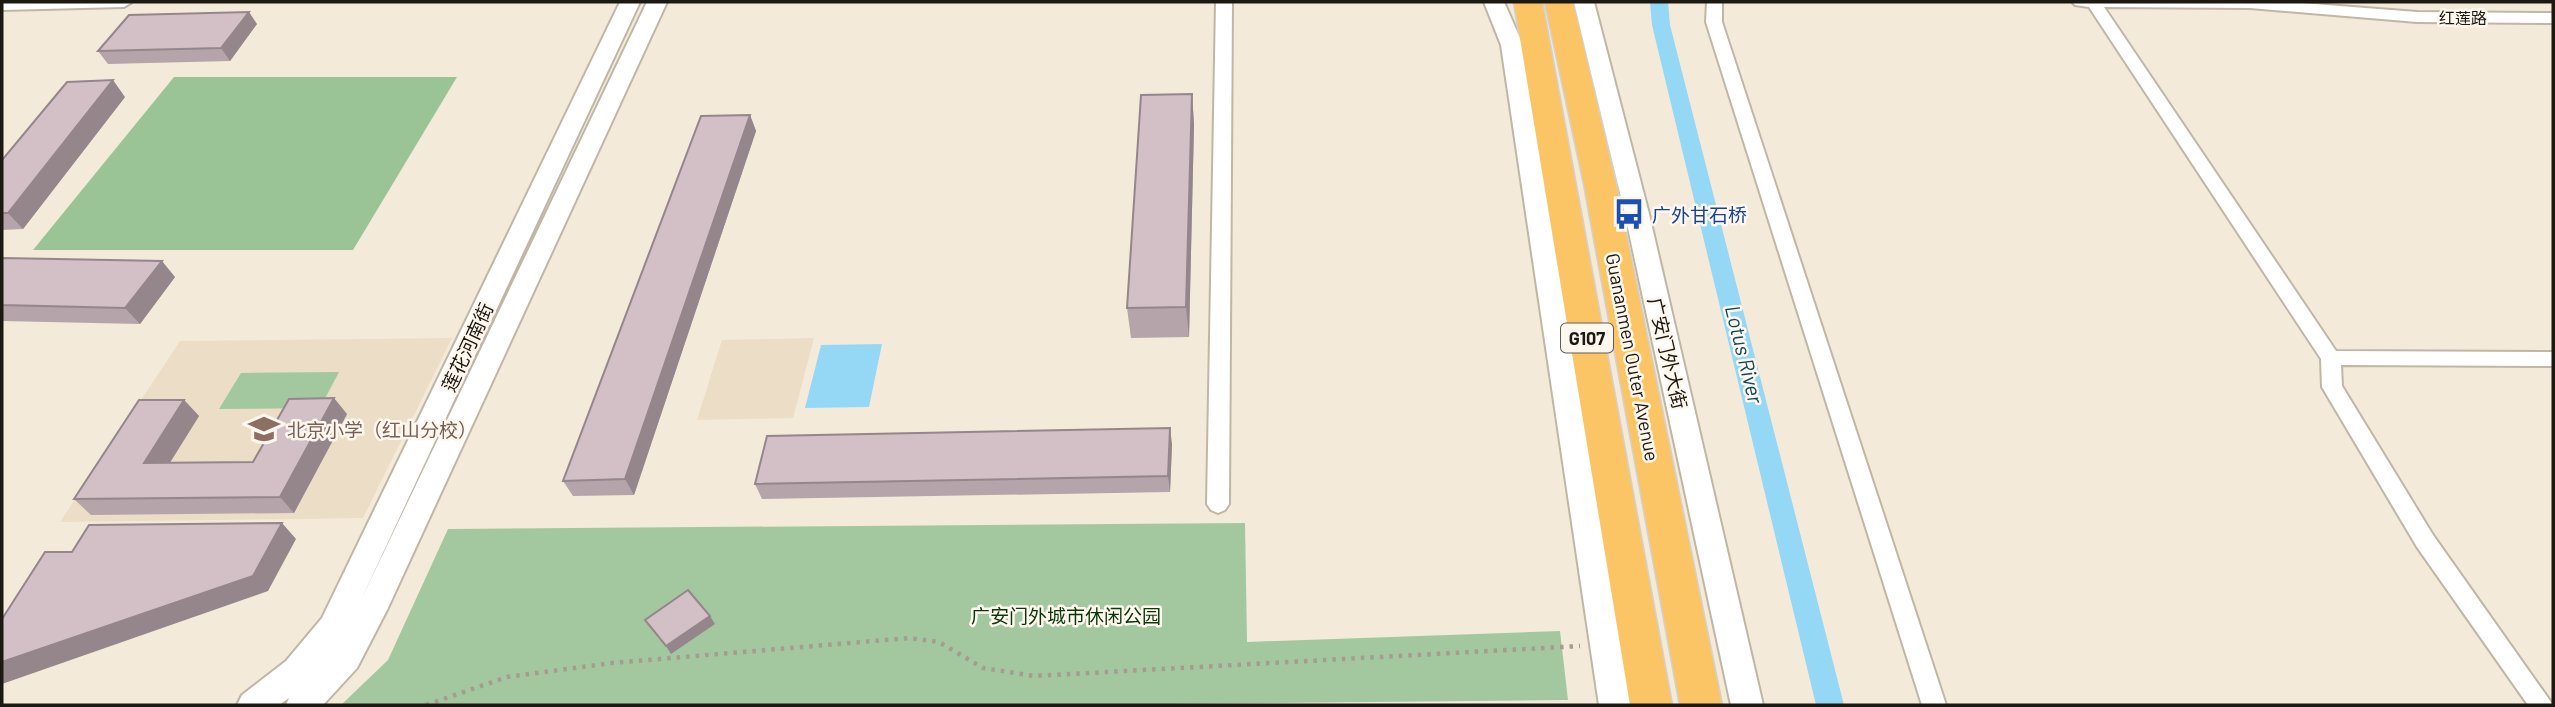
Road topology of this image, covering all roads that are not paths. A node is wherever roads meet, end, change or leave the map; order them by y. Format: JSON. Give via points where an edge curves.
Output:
{"nodes":[{"id":1,"x":124,"y":2,"type":"edge"},
{"id":2,"x":630,"y":2,"type":"edge"},
{"id":3,"x":657,"y":2,"type":"edge"},
{"id":4,"x":1224,"y":2,"type":"edge"},
{"id":5,"x":1494,"y":2,"type":"edge"},
{"id":6,"x":1528,"y":2,"type":"edge"},
{"id":7,"x":1559,"y":2,"type":"edge"},
{"id":8,"x":1584,"y":2,"type":"edge"},
{"id":9,"x":1714,"y":2,"type":"edge"},
{"id":10,"x":2087,"y":2,"type":"edge"},
{"id":11,"x":32,"y":3,"type":"edge"},
{"id":12,"x":2,"y":5,"type":"edge"},
{"id":13,"x":2553,"y":18,"type":"edge"},
{"id":14,"x":2331,"y":358,"type":"junction"},
{"id":15,"x":2553,"y":359,"type":"edge"},
{"id":16,"x":1217,"y":504,"type":"dead end"},
{"id":17,"x":1628,"y":675,"type":"edge"},
{"id":18,"x":1698,"y":689,"type":"edge"},
{"id":19,"x":1744,"y":692,"type":"edge"},
{"id":20,"x":253,"y":705,"type":"edge"},
{"id":21,"x":302,"y":705,"type":"edge"},
{"id":22,"x":1615,"y":705,"type":"edge"},
{"id":23,"x":1934,"y":705,"type":"edge"},
{"id":24,"x":2541,"y":705,"type":"edge"}],
"edges":[{"from":1,"to":11,"type":"street"},
{"from":2,"to":20,"type":"street","name":"莲花河南街","via":[[332,628],[310,660]]},
{"from":3,"to":21,"type":"street","name":"莲花河南街","via":[[372,610],[346,658]]},
{"from":4,"to":16,"type":"street"},
{"from":5,"to":17,"type":"street","via":[[1512,44]]},
{"from":6,"to":17,"type":"highway","number":"G107"},
{"from":7,"to":18,"type":"highway","name":"Guananmen Outer Avenue","number":"G107","via":[[1600,184]]},
{"from":8,"to":19,"type":"street","name":"广安门外大街","via":[[1637,214]]},
{"from":9,"to":23,"type":"street","via":[[1714,22]]},
{"from":10,"to":13,"type":"street","name":"红莲路","via":[[2250,3],[2417,17]]},
{"from":10,"to":14,"type":"street"},
{"from":11,"to":12,"type":"street"},
{"from":14,"to":15,"type":"street"},
{"from":14,"to":24,"type":"street","via":[[2332,387],[2403,505]]},
{"from":17,"to":22,"type":"street"}]}
